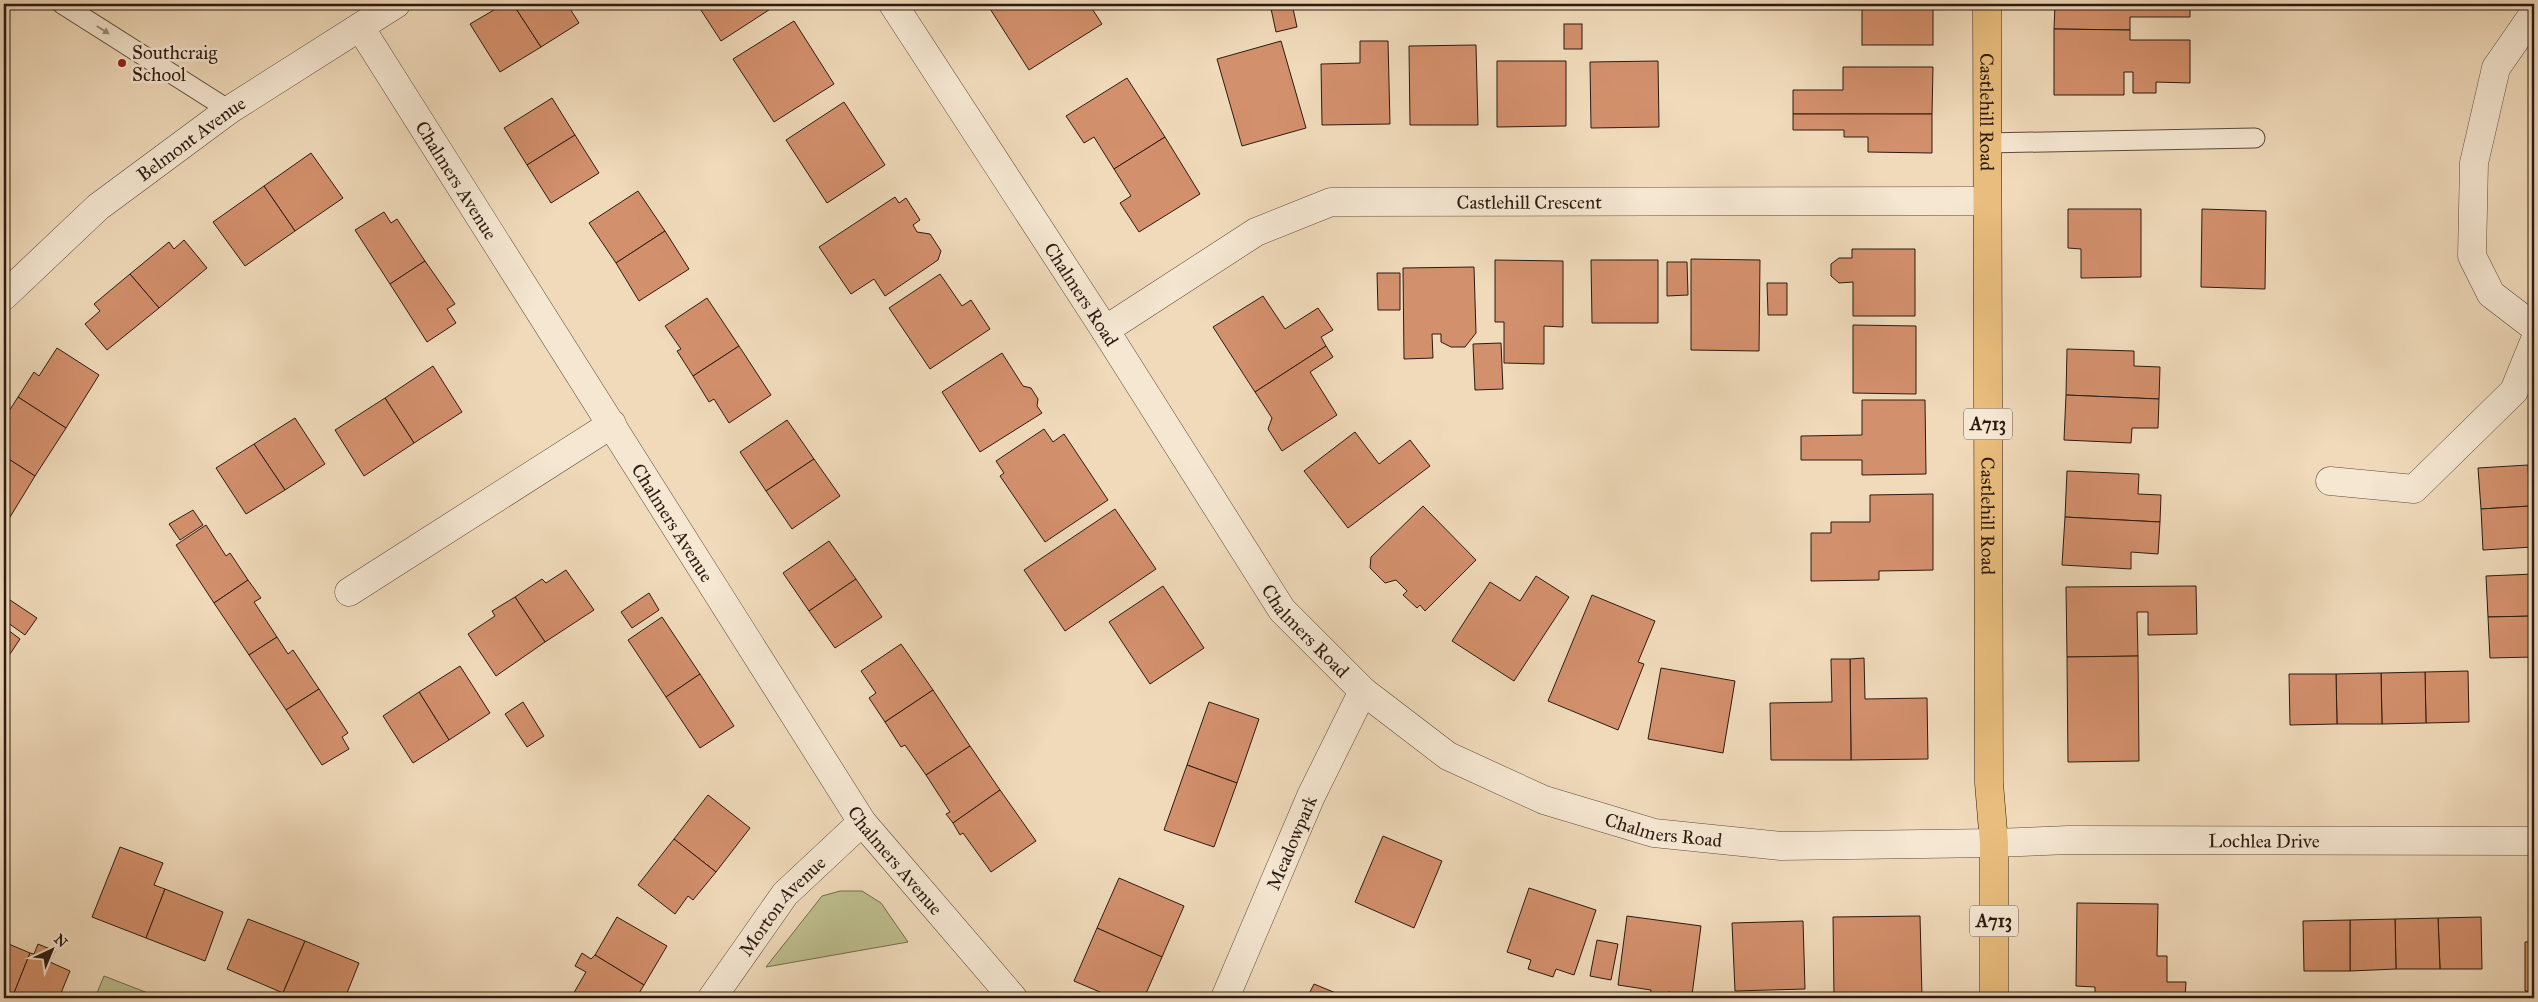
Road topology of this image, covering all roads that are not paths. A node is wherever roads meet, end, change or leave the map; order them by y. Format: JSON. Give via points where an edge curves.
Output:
{"nodes":[{"id":1,"x":62,"y":4,"type":"edge"},
{"id":2,"x":396,"y":4,"type":"edge"},
{"id":3,"x":893,"y":4,"type":"edge"},
{"id":4,"x":1987,"y":4,"type":"edge"},
{"id":5,"x":2534,"y":13,"type":"edge"},
{"id":6,"x":360,"y":27,"type":"junction"},
{"id":7,"x":229,"y":110,"type":"junction"},
{"id":8,"x":2255,"y":138,"type":"dead end"},
{"id":9,"x":1986,"y":143,"type":"junction"},
{"id":10,"x":1987,"y":200,"type":"junction"},
{"id":11,"x":4,"y":296,"type":"edge"},
{"id":12,"x":2534,"y":327,"type":"edge"},
{"id":13,"x":1105,"y":330,"type":"junction"},
{"id":14,"x":2534,"y":342,"type":"edge"},
{"id":15,"x":612,"y":424,"type":"junction"},
{"id":16,"x":2330,"y":482,"type":"dead end"},
{"id":17,"x":349,"y":592,"type":"dead end"},
{"id":18,"x":1363,"y":692,"type":"junction"},
{"id":19,"x":862,"y":822,"type":"junction"},
{"id":20,"x":2534,"y":841,"type":"edge"},
{"id":21,"x":1994,"y":843,"type":"junction"},
{"id":22,"x":712,"y":998,"type":"edge"},
{"id":23,"x":1013,"y":998,"type":"edge"},
{"id":24,"x":1226,"y":998,"type":"edge"},
{"id":25,"x":1994,"y":998,"type":"edge"}],
"edges":[{"from":1,"to":7,"type":"lane","one_way":true},
{"from":2,"to":6,"type":"street","name":"Belmont Avenue"},
{"from":3,"to":13,"type":"street","name":"Chalmers Road"},
{"from":4,"to":9,"type":"main road","name":"Castlehill Road","number":"A713"},
{"from":5,"to":12,"type":"street","via":[[2496,68],[2474,163],[2472,256],[2491,294]]},
{"from":6,"to":7,"type":"street","name":"Belmont Avenue"},
{"from":6,"to":15,"type":"street","name":"Chalmers Avenue"},
{"from":7,"to":11,"type":"street","name":"Belmont Avenue","via":[[98,206]]},
{"from":8,"to":9,"type":"lane"},
{"from":9,"to":10,"type":"main road","name":"Castlehill Road","number":"A713"},
{"from":10,"to":13,"type":"street","name":"Castlehill Crescent","via":[[1331,202],[1256,232]]},
{"from":10,"to":21,"type":"main road","name":"Castlehill Road","number":"A713","via":[[1989,783]]},
{"from":13,"to":18,"type":"street","name":"Chalmers Road","via":[[1282,610]]},
{"from":14,"to":16,"type":"street","via":[[2514,391],[2414,489]]},
{"from":15,"to":17,"type":"street"},
{"from":15,"to":19,"type":"street","name":"Chalmers Avenue"},
{"from":18,"to":21,"type":"street","name":"Chalmers Road","via":[[1448,756],[1544,800],[1654,834],[1781,846]]},
{"from":18,"to":24,"type":"street","name":"Meadowpark","via":[[1311,796]]},
{"from":19,"to":22,"type":"street","name":"Morton Avenue","via":[[785,894]]},
{"from":19,"to":23,"type":"street","name":"Chalmers Avenue"},
{"from":20,"to":21,"type":"street","name":"Lochlea Drive","via":[[2069,840]]},
{"from":21,"to":25,"type":"main road","name":"Castlehill Road","number":"A713"}]}
